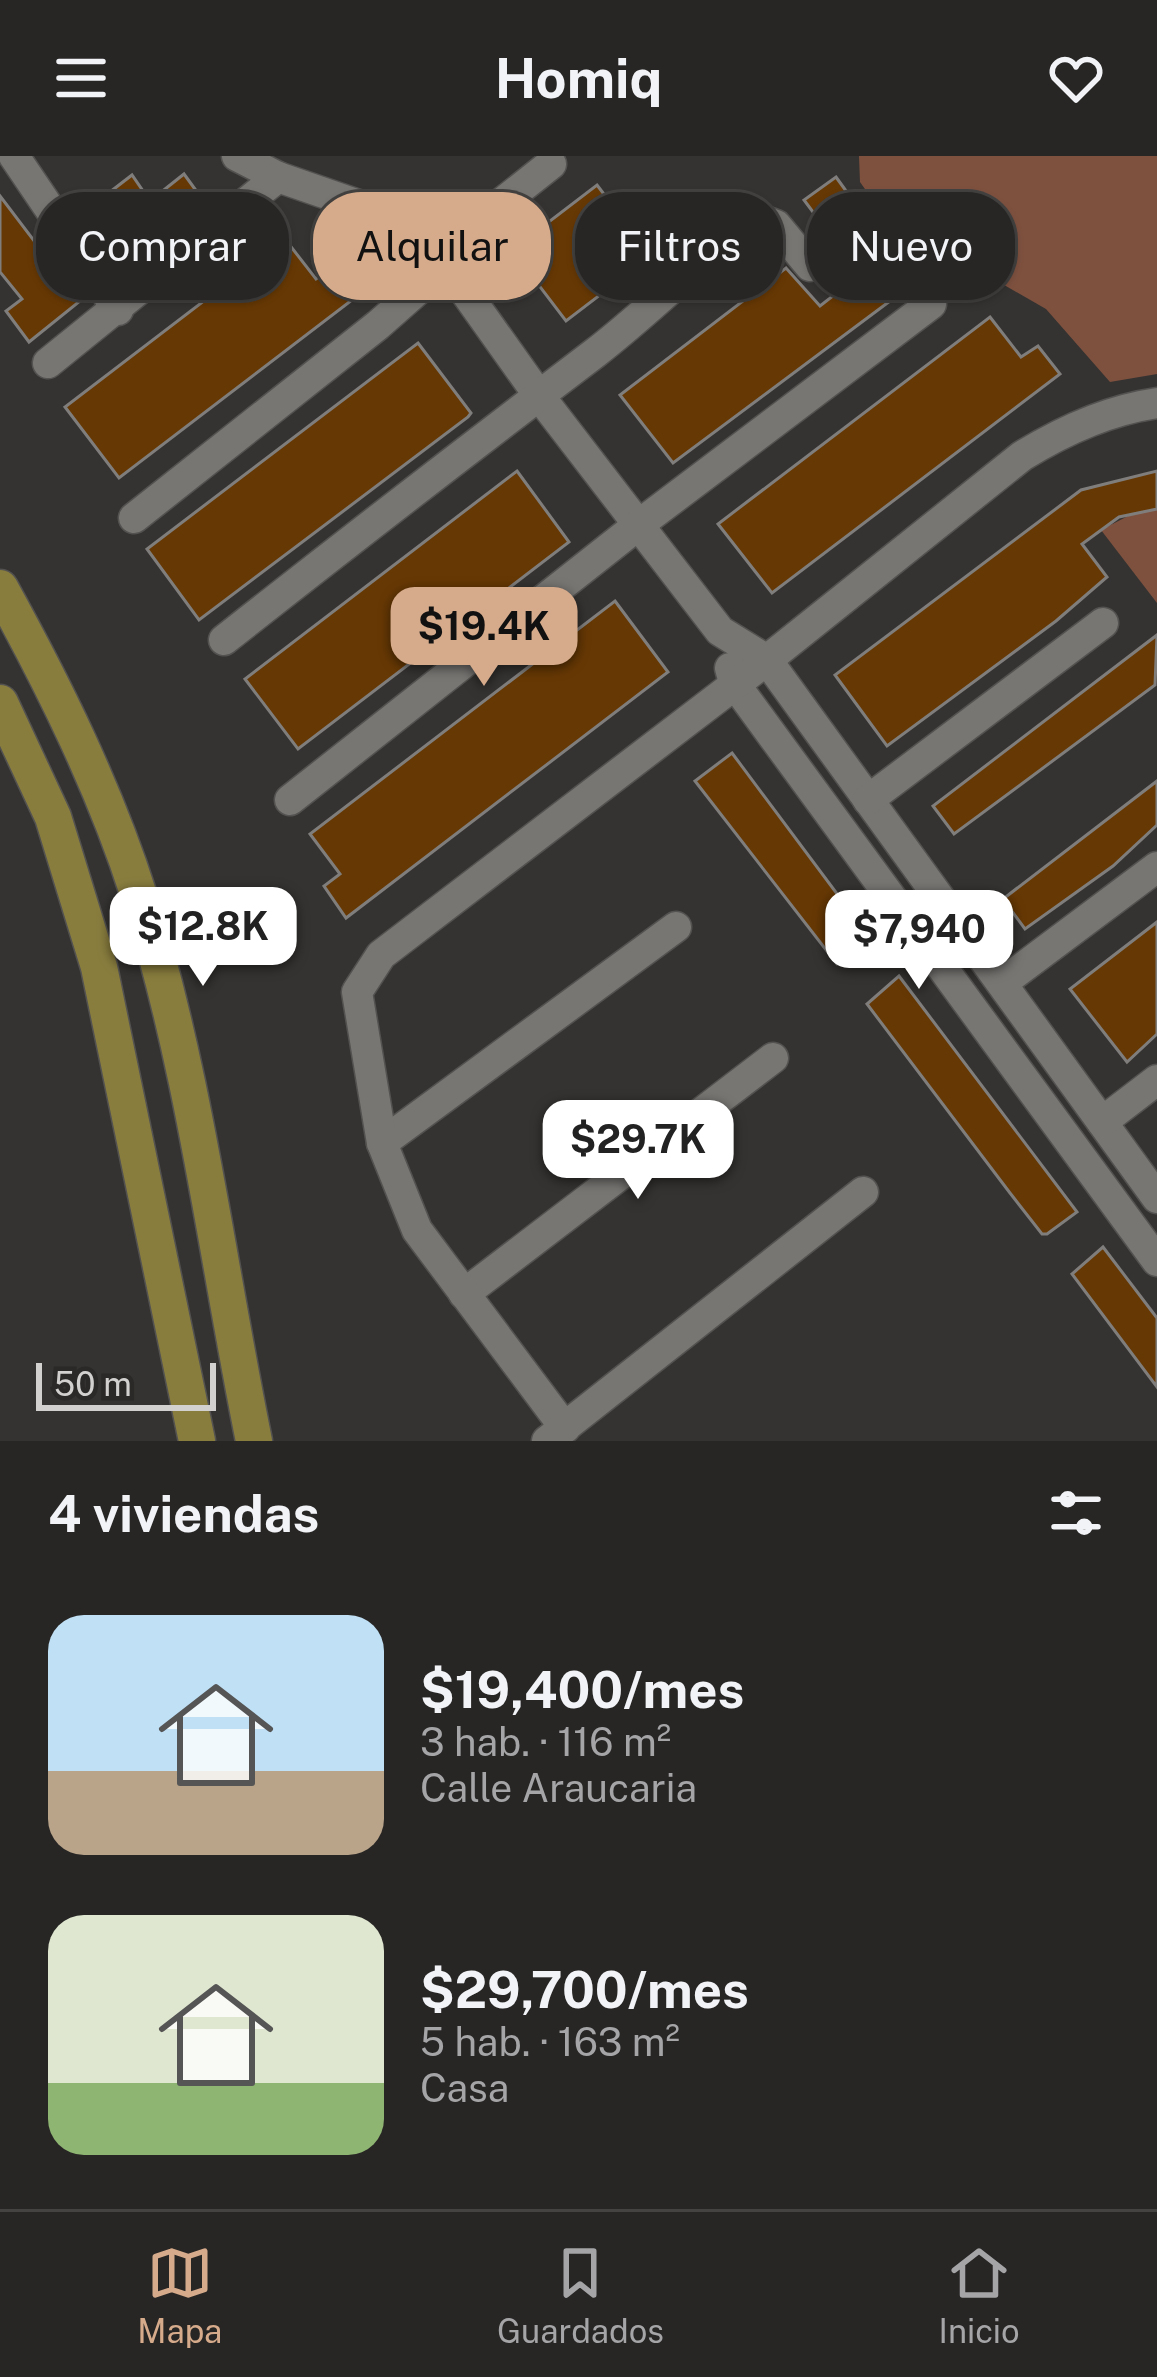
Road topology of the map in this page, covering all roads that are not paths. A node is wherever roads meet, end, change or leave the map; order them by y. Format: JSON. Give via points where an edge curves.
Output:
{"nodes":[{"id":1,"x":14,"y":156,"type":"edge"},
{"id":2,"x":237,"y":156,"type":"edge"},
{"id":3,"x":551,"y":164,"type":"dead end"},
{"id":4,"x":278,"y":177,"type":"junction"},
{"id":5,"x":321,"y":192,"type":"edge"},
{"id":6,"x":515,"y":192,"type":"edge"},
{"id":7,"x":807,"y":262,"type":"edge"},
{"id":8,"x":406,"y":300,"type":"edge"},
{"id":9,"x":471,"y":300,"type":"edge"},
{"id":10,"x":931,"y":304,"type":"dead end"},
{"id":11,"x":118,"y":310,"type":"junction"},
{"id":12,"x":48,"y":363,"type":"dead end"},
{"id":13,"x":537,"y":393,"type":"junction"},
{"id":14,"x":1157,"y":403,"type":"edge"},
{"id":15,"x":134,"y":518,"type":"dead end"},
{"id":16,"x":637,"y":526,"type":"junction"},
{"id":17,"x":0,"y":588,"type":"edge"},
{"id":18,"x":1103,"y":623,"type":"dead end"},
{"id":19,"x":720,"y":631,"type":"junction"},
{"id":20,"x":224,"y":640,"type":"dead end"},
{"id":21,"x":766,"y":660,"type":"junction"},
{"id":22,"x":734,"y":683,"type":"junction"},
{"id":23,"x":0,"y":703,"type":"edge"},
{"id":24,"x":290,"y":800,"type":"dead end"},
{"id":25,"x":868,"y":800,"type":"junction"},
{"id":26,"x":1157,"y":867,"type":"edge"},
{"id":27,"x":676,"y":927,"type":"dead end"},
{"id":28,"x":1002,"y":983,"type":"junction"},
{"id":29,"x":772,"y":1058,"type":"dead end"},
{"id":30,"x":1157,"y":1080,"type":"edge"},
{"id":31,"x":1102,"y":1122,"type":"junction"},
{"id":32,"x":382,"y":1143,"type":"junction"},
{"id":33,"x":863,"y":1192,"type":"dead end"},
{"id":34,"x":1157,"y":1198,"type":"edge"},
{"id":35,"x":1157,"y":1262,"type":"edge"},
{"id":36,"x":464,"y":1294,"type":"junction"},
{"id":37,"x":556,"y":1434,"type":"edge"},
{"id":38,"x":197,"y":1441,"type":"edge"},
{"id":39,"x":254,"y":1441,"type":"edge"}],
"edges":[{"from":1,"to":11,"type":"street"},
{"from":2,"to":4,"type":"street"},
{"from":3,"to":6,"type":"street"},
{"from":4,"to":5,"type":"street"},
{"from":4,"to":11,"type":"street"},
{"from":7,"to":13,"type":"street","via":[[776,225],[757,218]]},
{"from":8,"to":15,"type":"street"},
{"from":9,"to":13,"type":"street"},
{"from":10,"to":16,"type":"street"},
{"from":11,"to":12,"type":"street"},
{"from":13,"to":16,"type":"street"},
{"from":13,"to":20,"type":"street"},
{"from":14,"to":21,"type":"street","via":[[1123,408],[1022,456]]},
{"from":16,"to":19,"type":"street"},
{"from":16,"to":24,"type":"street"},
{"from":17,"to":39,"type":"main road","via":[[86,757],[138,893],[167,994]]},
{"from":18,"to":25,"type":"street"},
{"from":19,"to":21,"type":"street"},
{"from":19,"to":22,"type":"street"},
{"from":21,"to":22,"type":"street"},
{"from":21,"to":25,"type":"street"},
{"from":22,"to":32,"type":"street","via":[[381,955],[357,992]]},
{"from":22,"to":35,"type":"street"},
{"from":23,"to":38,"type":"main road","via":[[52,817],[99,967]]},
{"from":25,"to":28,"type":"street"},
{"from":26,"to":28,"type":"street"},
{"from":27,"to":32,"type":"street"},
{"from":28,"to":31,"type":"street"},
{"from":29,"to":36,"type":"street"},
{"from":30,"to":31,"type":"street"},
{"from":31,"to":34,"type":"street"},
{"from":32,"to":36,"type":"street","via":[[417,1230]]},
{"from":33,"to":37,"type":"street"},
{"from":36,"to":37,"type":"street"}]}
